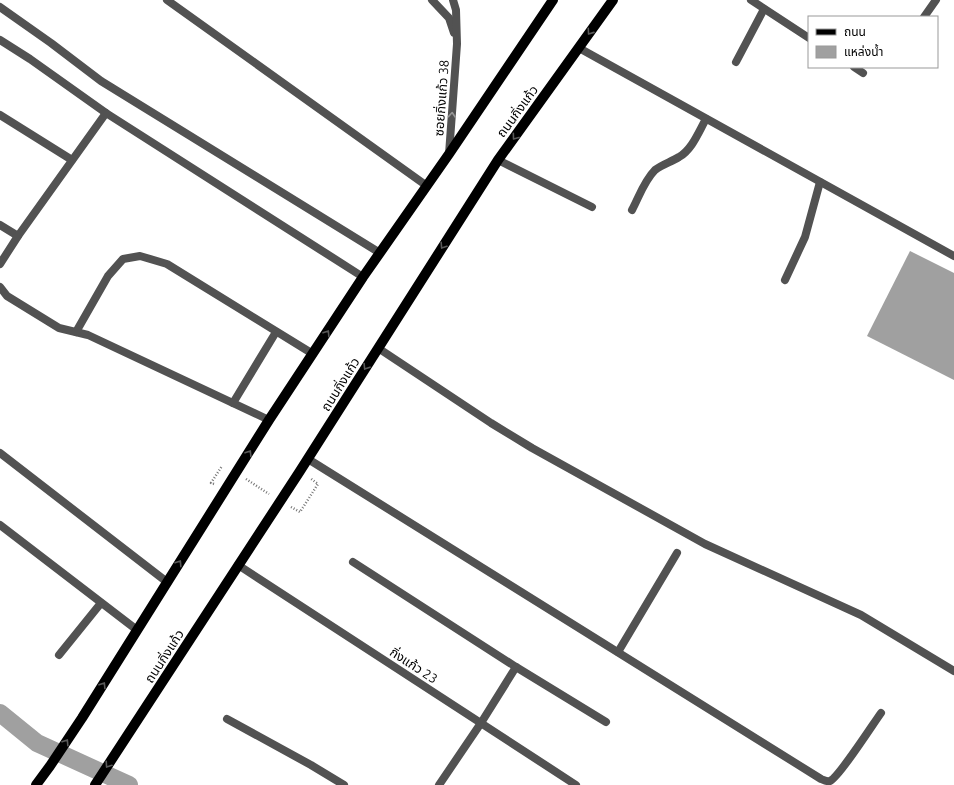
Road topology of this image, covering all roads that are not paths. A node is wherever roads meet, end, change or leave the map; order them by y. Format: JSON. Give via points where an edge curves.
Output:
{"nodes":[{"id":1,"x":167,"y":0,"type":"edge"},
{"id":2,"x":432,"y":0,"type":"edge"},
{"id":3,"x":453,"y":0,"type":"edge"},
{"id":4,"x":553,"y":0,"type":"edge"},
{"id":5,"x":613,"y":0,"type":"edge"},
{"id":6,"x":752,"y":0,"type":"edge"},
{"id":7,"x":936,"y":0,"type":"edge"},
{"id":8,"x":0,"y":8,"type":"edge"},
{"id":9,"x":764,"y":9,"type":"junction"},
{"id":10,"x":925,"y":16,"type":"edge"},
{"id":11,"x":808,"y":37,"type":"edge"},
{"id":12,"x":0,"y":40,"type":"edge"},
{"id":13,"x":457,"y":44,"type":"junction"},
{"id":14,"x":579,"y":48,"type":"junction"},
{"id":15,"x":736,"y":62,"type":"dead end"},
{"id":16,"x":856,"y":68,"type":"edge"},
{"id":17,"x":863,"y":72,"type":"dead end"},
{"id":18,"x":106,"y":113,"type":"junction"},
{"id":19,"x":0,"y":115,"type":"edge"},
{"id":20,"x":706,"y":119,"type":"junction"},
{"id":21,"x":449,"y":154,"type":"junction"},
{"id":22,"x":72,"y":160,"type":"junction"},
{"id":23,"x":498,"y":160,"type":"junction"},
{"id":24,"x":820,"y":182,"type":"junction"},
{"id":25,"x":427,"y":186,"type":"junction"},
{"id":26,"x":592,"y":207,"type":"dead end"},
{"id":27,"x":632,"y":210,"type":"dead end"},
{"id":28,"x":0,"y":225,"type":"edge"},
{"id":29,"x":18,"y":236,"type":"junction"},
{"id":30,"x":380,"y":253,"type":"junction"},
{"id":31,"x":954,"y":256,"type":"edge"},
{"id":32,"x":0,"y":264,"type":"edge"},
{"id":33,"x":364,"y":278,"type":"junction"},
{"id":34,"x":785,"y":280,"type":"dead end"},
{"id":35,"x":0,"y":287,"type":"edge"},
{"id":36,"x":76,"y":332,"type":"junction"},
{"id":37,"x":276,"y":332,"type":"junction"},
{"id":38,"x":378,"y":348,"type":"junction"},
{"id":39,"x":313,"y":354,"type":"junction"},
{"id":40,"x":233,"y":404,"type":"junction"},
{"id":41,"x":270,"y":420,"type":"junction"},
{"id":42,"x":0,"y":453,"type":"edge"},
{"id":43,"x":308,"y":458,"type":"junction"},
{"id":44,"x":0,"y":525,"type":"edge"},
{"id":45,"x":678,"y":553,"type":"dead end"},
{"id":46,"x":353,"y":562,"type":"dead end"},
{"id":47,"x":238,"y":565,"type":"junction"},
{"id":48,"x":167,"y":582,"type":"junction"},
{"id":49,"x":100,"y":603,"type":"junction"},
{"id":50,"x":137,"y":630,"type":"junction"},
{"id":51,"x":618,"y":652,"type":"junction"},
{"id":52,"x":59,"y":655,"type":"dead end"},
{"id":53,"x":516,"y":667,"type":"junction"},
{"id":54,"x":954,"y":671,"type":"edge"},
{"id":55,"x":881,"y":713,"type":"dead end"},
{"id":56,"x":228,"y":719,"type":"dead end"},
{"id":57,"x":606,"y":722,"type":"dead end"},
{"id":58,"x":481,"y":723,"type":"junction"},
{"id":59,"x":36,"y":785,"type":"edge"},
{"id":60,"x":95,"y":785,"type":"edge"},
{"id":61,"x":344,"y":785,"type":"edge"},
{"id":62,"x":439,"y":785,"type":"edge"},
{"id":63,"x":576,"y":785,"type":"edge"}],
"edges":[{"from":1,"to":25,"type":"street"},
{"from":2,"to":13,"type":"street","name":"ซอยกิ่งแก้ว 38","via":[[449,18]]},
{"from":3,"to":13,"type":"street","name":"ซอยกิ่งแก้ว 38","via":[[456,10]]},
{"from":4,"to":21,"type":"main road"},
{"from":5,"to":14,"type":"main road","name":"ถนนกิ่งแก้ว","one_way":true},
{"from":6,"to":9,"type":"street"},
{"from":7,"to":10,"type":"street"},
{"from":8,"to":30,"type":"street","via":[[101,81]]},
{"from":9,"to":11,"type":"street"},
{"from":9,"to":15,"type":"street"},
{"from":12,"to":18,"type":"street"},
{"from":21,"to":13,"type":"street","name":"ซอยกิ่งแก้ว 38","one_way":true},
{"from":14,"to":20,"type":"street"},
{"from":14,"to":23,"type":"main road","name":"ถนนกิ่งแก้ว","one_way":true},
{"from":16,"to":17,"type":"street"},
{"from":18,"to":22,"type":"street"},
{"from":18,"to":33,"type":"street"},
{"from":19,"to":22,"type":"street"},
{"from":20,"to":24,"type":"street"},
{"from":20,"to":27,"type":"street","via":[[692,145],[680,157],[654,171],[645,182]]},
{"from":21,"to":25,"type":"main road"},
{"from":22,"to":29,"type":"street"},
{"from":23,"to":26,"type":"street"},
{"from":23,"to":38,"type":"main road","name":"ถนนกิ่งแก้ว","one_way":true},
{"from":24,"to":31,"type":"street"},
{"from":24,"to":34,"type":"street","via":[[804,237]]},
{"from":25,"to":30,"type":"main road"},
{"from":28,"to":29,"type":"street"},
{"from":29,"to":32,"type":"street"},
{"from":30,"to":33,"type":"main road"},
{"from":39,"to":33,"type":"main road","one_way":true},
{"from":35,"to":36,"type":"street","via":[[7,296],[59,328]]},
{"from":36,"to":37,"type":"street","via":[[108,276],[123,260],[140,256],[166,264]]},
{"from":36,"to":40,"type":"street","via":[[88,335]]},
{"from":37,"to":39,"type":"street"},
{"from":37,"to":40,"type":"street"},
{"from":38,"to":43,"type":"main road","name":"ถนนกิ่งแก้ว","one_way":true},
{"from":38,"to":54,"type":"street","via":[[532,448],[705,544],[861,615]]},
{"from":39,"to":41,"type":"main road"},
{"from":40,"to":41,"type":"street"},
{"from":48,"to":41,"type":"main road","one_way":true},
{"from":42,"to":48,"type":"street"},
{"from":43,"to":47,"type":"main road","name":"ถนนกิ่งแก้ว"},
{"from":43,"to":51,"type":"street"},
{"from":44,"to":49,"type":"street"},
{"from":45,"to":51,"type":"street"},
{"from":46,"to":53,"type":"street"},
{"from":47,"to":58,"type":"street","name":"กิ่งแก้ว 23"},
{"from":47,"to":60,"type":"main road","name":"ถนนกิ่งแก้ว","one_way":true},
{"from":48,"to":50,"type":"main road"},
{"from":49,"to":50,"type":"street"},
{"from":49,"to":52,"type":"street"},
{"from":59,"to":50,"type":"main road","one_way":true},
{"from":51,"to":55,"type":"street","via":[[826,781],[830,781],[841,770]]},
{"from":53,"to":57,"type":"street"},
{"from":53,"to":58,"type":"street"},
{"from":56,"to":61,"type":"street"},
{"from":58,"to":62,"type":"street"},
{"from":58,"to":63,"type":"street","name":"กิ่งแก้ว 23"}]}
